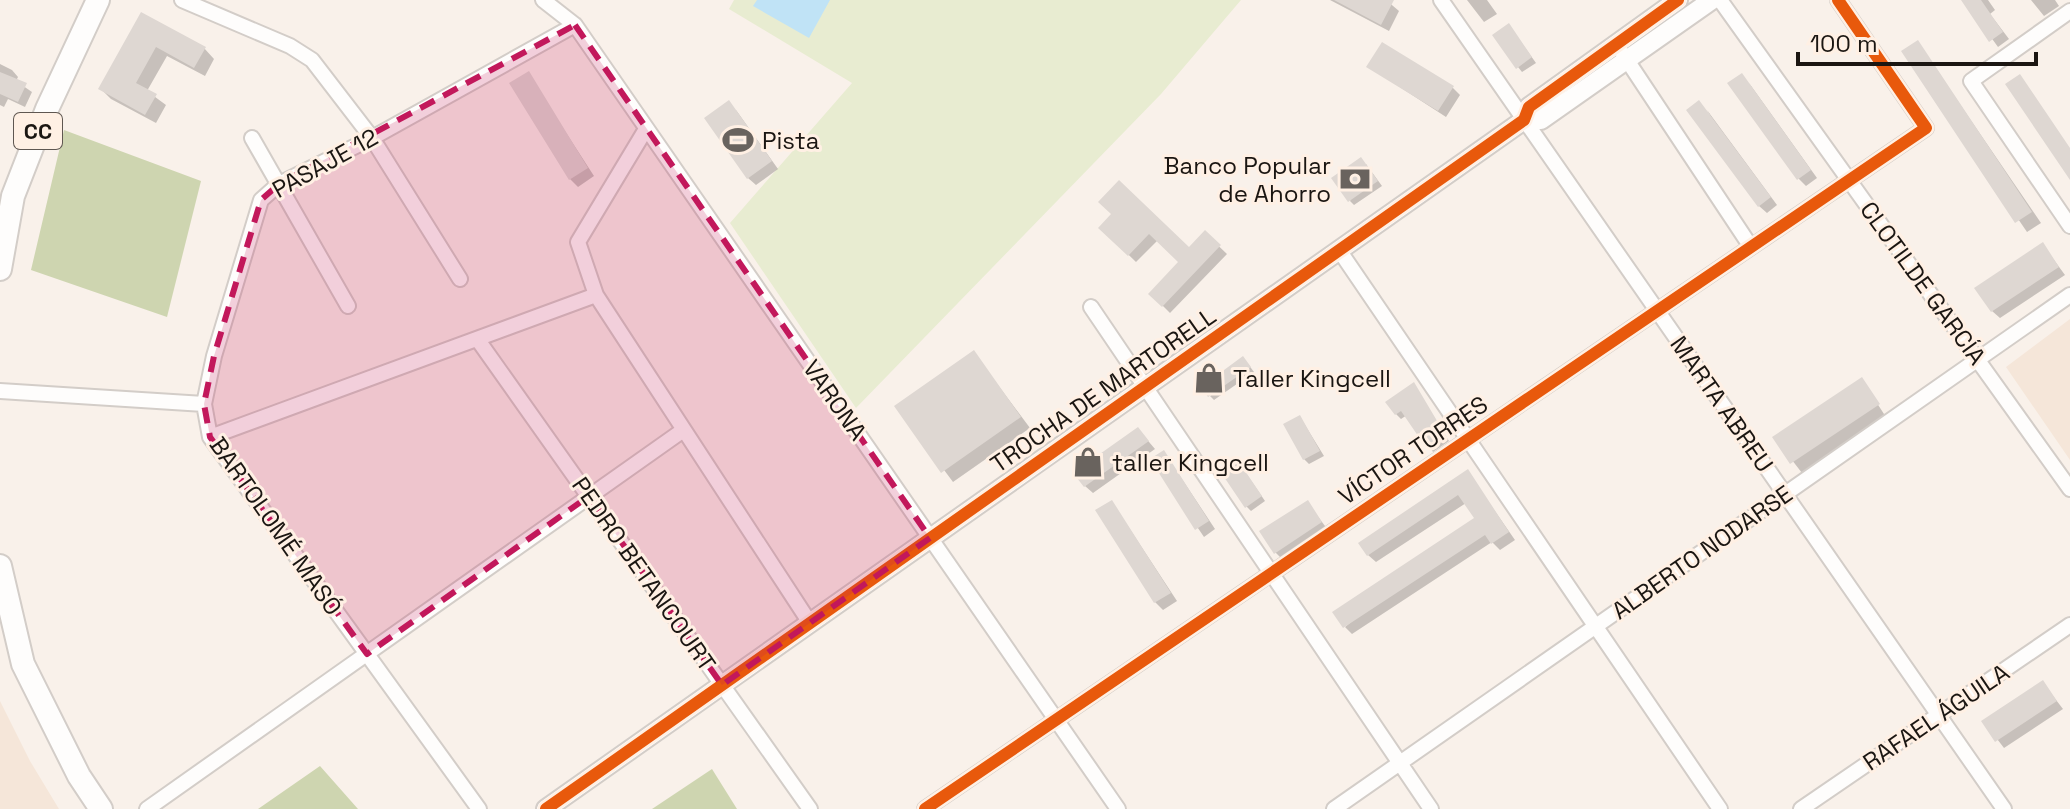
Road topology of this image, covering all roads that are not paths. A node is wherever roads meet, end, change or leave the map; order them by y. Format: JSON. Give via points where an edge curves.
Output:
{"nodes":[{"id":1,"x":98,"y":0,"type":"edge"},
{"id":2,"x":182,"y":0,"type":"edge"},
{"id":3,"x":543,"y":0,"type":"edge"},
{"id":4,"x":1441,"y":0,"type":"edge"},
{"id":5,"x":1678,"y":0,"type":"edge"},
{"id":6,"x":1712,"y":0,"type":"edge"},
{"id":7,"x":1720,"y":0,"type":"edge"},
{"id":8,"x":1838,"y":0,"type":"edge"},
{"id":9,"x":2070,"y":11,"type":"edge"},
{"id":10,"x":575,"y":25,"type":"junction"},
{"id":11,"x":1616,"y":44,"type":"junction"},
{"id":12,"x":1627,"y":60,"type":"junction"},
{"id":13,"x":1524,"y":120,"type":"junction"},
{"id":14,"x":646,"y":129,"type":"junction"},
{"id":15,"x":252,"y":138,"type":"dead end"},
{"id":16,"x":372,"y":138,"type":"junction"},
{"id":17,"x":1849,"y":180,"type":"junction"},
{"id":18,"x":279,"y":184,"type":"junction"},
{"id":19,"x":2070,"y":226,"type":"edge"},
{"id":20,"x":1751,"y":247,"type":"junction"},
{"id":21,"x":1339,"y":250,"type":"junction"},
{"id":22,"x":0,"y":269,"type":"edge"},
{"id":23,"x":460,"y":279,"type":"dead end"},
{"id":24,"x":596,"y":295,"type":"junction"},
{"id":25,"x":2070,"y":295,"type":"edge"},
{"id":26,"x":348,"y":306,"type":"dead end"},
{"id":27,"x":1091,"y":307,"type":"dead end"},
{"id":28,"x":1657,"y":311,"type":"junction"},
{"id":29,"x":478,"y":340,"type":"junction"},
{"id":30,"x":1978,"y":360,"type":"junction"},
{"id":31,"x":1145,"y":387,"type":"junction"},
{"id":32,"x":0,"y":391,"type":"edge"},
{"id":33,"x":204,"y":404,"type":"junction"},
{"id":34,"x":682,"y":431,"type":"junction"},
{"id":35,"x":210,"y":437,"type":"junction"},
{"id":36,"x":1468,"y":439,"type":"junction"},
{"id":37,"x":2070,"y":489,"type":"edge"},
{"id":38,"x":1785,"y":494,"type":"junction"},
{"id":39,"x":589,"y":496,"type":"junction"},
{"id":40,"x":930,"y":538,"type":"junction"},
{"id":41,"x":0,"y":566,"type":"edge"},
{"id":42,"x":1271,"y":574,"type":"junction"},
{"id":43,"x":810,"y":623,"type":"junction"},
{"id":44,"x":2070,"y":625,"type":"edge"},
{"id":45,"x":1596,"y":626,"type":"junction"},
{"id":46,"x":367,"y":654,"type":"junction"},
{"id":47,"x":722,"y":685,"type":"junction"},
{"id":48,"x":1938,"y":715,"type":"junction"},
{"id":49,"x":1056,"y":720,"type":"junction"},
{"id":50,"x":1400,"y":763,"type":"junction"},
{"id":51,"x":101,"y":809,"type":"edge"},
{"id":52,"x":147,"y":809,"type":"edge"},
{"id":53,"x":479,"y":809,"type":"edge"},
{"id":54,"x":546,"y":809,"type":"edge"},
{"id":55,"x":810,"y":809,"type":"edge"},
{"id":56,"x":925,"y":809,"type":"edge"},
{"id":57,"x":1118,"y":809,"type":"edge"},
{"id":58,"x":1334,"y":809,"type":"edge"},
{"id":59,"x":1431,"y":809,"type":"edge"},
{"id":60,"x":1720,"y":809,"type":"edge"},
{"id":61,"x":1801,"y":809,"type":"edge"},
{"id":62,"x":2004,"y":809,"type":"edge"}],
"edges":[{"from":1,"to":22,"type":"main road","number":"CC","via":[[13,196]]},
{"from":2,"to":16,"type":"street","via":[[312,60]]},
{"from":3,"to":10,"type":"street","name":"VARONA"},
{"from":4,"to":13,"type":"street","name":"MARTA ABREU"},
{"from":5,"to":11,"type":"street","name":"TROCHA DE MARTORELL"},
{"from":6,"to":12,"type":"street","name":"TROCHA DE MARTORELL"},
{"from":7,"to":17,"type":"street","name":"CLOTILDE GARCÍA"},
{"from":8,"to":17,"type":"street","name":"VÍCTOR TORRES","via":[[1926,128]]},
{"from":9,"to":19,"type":"street","via":[[1971,81]]},
{"from":10,"to":14,"type":"street","name":"VARONA"},
{"from":10,"to":16,"type":"street","name":"PASAJE 12"},
{"from":11,"to":12,"type":"street"},
{"from":11,"to":13,"type":"street","name":"TROCHA DE MARTORELL","via":[[1529,107]]},
{"from":12,"to":13,"type":"street","name":"TROCHA DE MARTORELL","via":[[1541,120]]},
{"from":12,"to":20,"type":"street"},
{"from":13,"to":21,"type":"street","name":"TROCHA DE MARTORELL"},
{"from":13,"to":28,"type":"street","name":"MARTA ABREU"},
{"from":14,"to":24,"type":"street","via":[[578,242]]},
{"from":14,"to":40,"type":"street","name":"VARONA"},
{"from":15,"to":18,"type":"street"},
{"from":16,"to":18,"type":"street","name":"PASAJE 12"},
{"from":16,"to":23,"type":"street"},
{"from":17,"to":20,"type":"street","name":"VÍCTOR TORRES"},
{"from":17,"to":30,"type":"street","name":"CLOTILDE GARCÍA"},
{"from":18,"to":26,"type":"street"},
{"from":18,"to":33,"type":"street","name":"PASAJE 12","via":[[261,200]]},
{"from":20,"to":28,"type":"street","name":"VÍCTOR TORRES"},
{"from":21,"to":31,"type":"street","name":"TROCHA DE MARTORELL"},
{"from":21,"to":36,"type":"street"},
{"from":24,"to":29,"type":"street"},
{"from":24,"to":34,"type":"street"},
{"from":25,"to":30,"type":"street","name":"ALBERTO NODARSE"},
{"from":27,"to":31,"type":"street"},
{"from":28,"to":36,"type":"street","name":"VÍCTOR TORRES"},
{"from":28,"to":38,"type":"street","name":"MARTA ABREU"},
{"from":29,"to":35,"type":"street"},
{"from":29,"to":39,"type":"street","name":"PEDRO BETANCOURT"},
{"from":30,"to":37,"type":"street","name":"CLOTILDE GARCÍA"},
{"from":30,"to":38,"type":"street","name":"ALBERTO NODARSE"},
{"from":31,"to":40,"type":"street","name":"TROCHA DE MARTORELL"},
{"from":31,"to":42,"type":"street"},
{"from":32,"to":33,"type":"street","name":"BARTOLOMÉ MASÓ"},
{"from":33,"to":35,"type":"street","name":"BARTOLOMÉ MASÓ"},
{"from":34,"to":39,"type":"street"},
{"from":34,"to":43,"type":"street"},
{"from":35,"to":46,"type":"street","name":"BARTOLOMÉ MASÓ"},
{"from":36,"to":42,"type":"street","name":"VÍCTOR TORRES"},
{"from":36,"to":45,"type":"street"},
{"from":38,"to":45,"type":"street","name":"ALBERTO NODARSE"},
{"from":38,"to":48,"type":"street","name":"MARTA ABREU"},
{"from":39,"to":46,"type":"street"},
{"from":39,"to":47,"type":"street","name":"PEDRO BETANCOURT"},
{"from":40,"to":43,"type":"street","name":"TROCHA DE MARTORELL"},
{"from":40,"to":49,"type":"street","name":"VARONA"},
{"from":41,"to":51,"type":"main road","via":[[23,664]]},
{"from":42,"to":49,"type":"street","name":"VÍCTOR TORRES"},
{"from":42,"to":50,"type":"street"},
{"from":43,"to":47,"type":"street","name":"TROCHA DE MARTORELL"},
{"from":44,"to":48,"type":"street","name":"RAFAEL ÁGUILA"},
{"from":45,"to":50,"type":"street","name":"ALBERTO NODARSE"},
{"from":45,"to":60,"type":"street"},
{"from":46,"to":52,"type":"street"},
{"from":46,"to":53,"type":"street","name":"BARTOLOMÉ MASÓ"},
{"from":47,"to":54,"type":"street","name":"TROCHA DE MARTORELL"},
{"from":47,"to":55,"type":"street","name":"PEDRO BETANCOURT"},
{"from":48,"to":61,"type":"street","name":"RAFAEL ÁGUILA"},
{"from":48,"to":62,"type":"street","name":"MARTA ABREU"},
{"from":49,"to":56,"type":"street","name":"VÍCTOR TORRES"},
{"from":49,"to":57,"type":"street","name":"VARONA"},
{"from":50,"to":58,"type":"street","name":"ALBERTO NODARSE"},
{"from":50,"to":59,"type":"street"}]}
